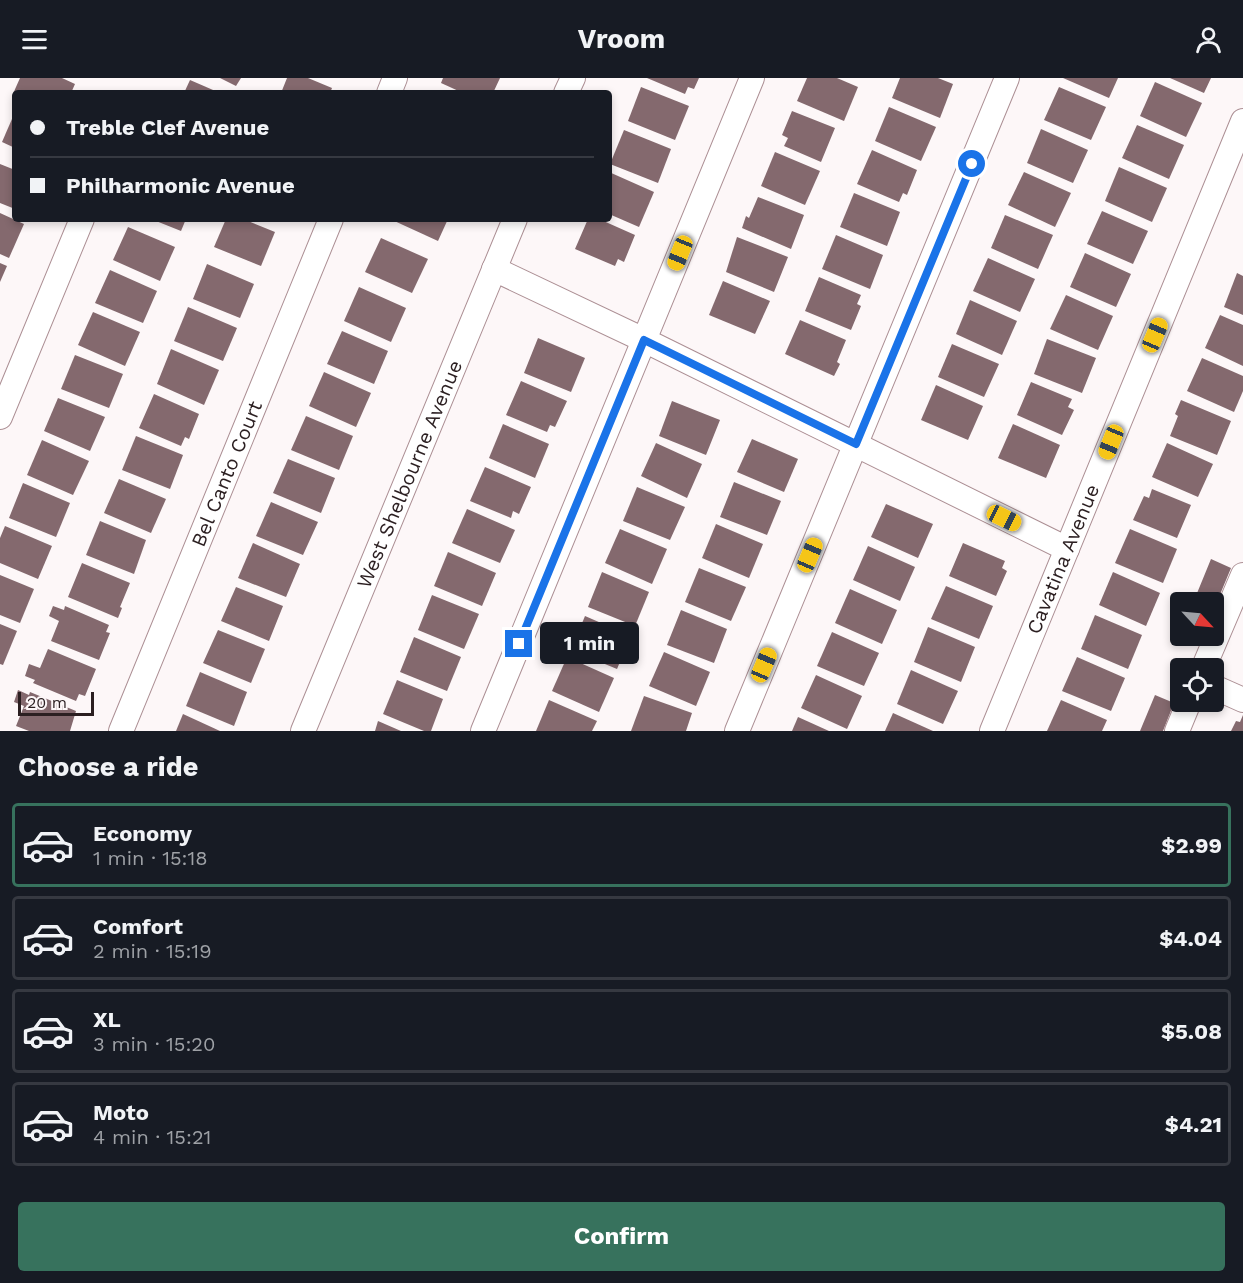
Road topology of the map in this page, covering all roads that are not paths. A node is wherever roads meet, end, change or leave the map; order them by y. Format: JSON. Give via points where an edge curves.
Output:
{"nodes":[{"id":1,"x":752,"y":78,"type":"edge"},
{"id":2,"x":1007,"y":78,"type":"edge"},
{"id":3,"x":1243,"y":121,"type":"edge"},
{"id":4,"x":81,"y":222,"type":"edge"},
{"id":5,"x":331,"y":222,"type":"edge"},
{"id":6,"x":513,"y":222,"type":"edge"},
{"id":7,"x":494,"y":269,"type":"junction"},
{"id":8,"x":644,"y":340,"type":"junction"},
{"id":9,"x":0,"y":417,"type":"edge"},
{"id":10,"x":856,"y":444,"type":"junction"},
{"id":11,"x":1067,"y":549,"type":"junction"},
{"id":12,"x":1243,"y":574,"type":"edge"},
{"id":13,"x":1208,"y":658,"type":"edge"},
{"id":14,"x":1224,"y":691,"type":"edge"},
{"id":15,"x":1243,"y":700,"type":"edge"},
{"id":16,"x":1185,"y":712,"type":"edge"},
{"id":17,"x":121,"y":731,"type":"edge"},
{"id":18,"x":303,"y":731,"type":"edge"},
{"id":19,"x":483,"y":731,"type":"edge"},
{"id":20,"x":736,"y":731,"type":"edge"},
{"id":21,"x":992,"y":731,"type":"edge"},
{"id":22,"x":1177,"y":731,"type":"edge"}],
"edges":[{"from":1,"to":8,"type":"street"},
{"from":2,"to":10,"type":"street"},
{"from":3,"to":11,"type":"street","name":"Cavatina Avenue"},
{"from":4,"to":9,"type":"street"},
{"from":5,"to":17,"type":"street","name":"Bel Canto Court"},
{"from":6,"to":7,"type":"street","name":"West Shelbourne Avenue"},
{"from":7,"to":8,"type":"street"},
{"from":7,"to":18,"type":"street","name":"West Shelbourne Avenue"},
{"from":8,"to":10,"type":"street"},
{"from":8,"to":19,"type":"street"},
{"from":10,"to":11,"type":"street"},
{"from":10,"to":20,"type":"street"},
{"from":11,"to":21,"type":"street","name":"Cavatina Avenue"},
{"from":12,"to":13,"type":"street"},
{"from":14,"to":15,"type":"street"},
{"from":16,"to":22,"type":"street"}]}
